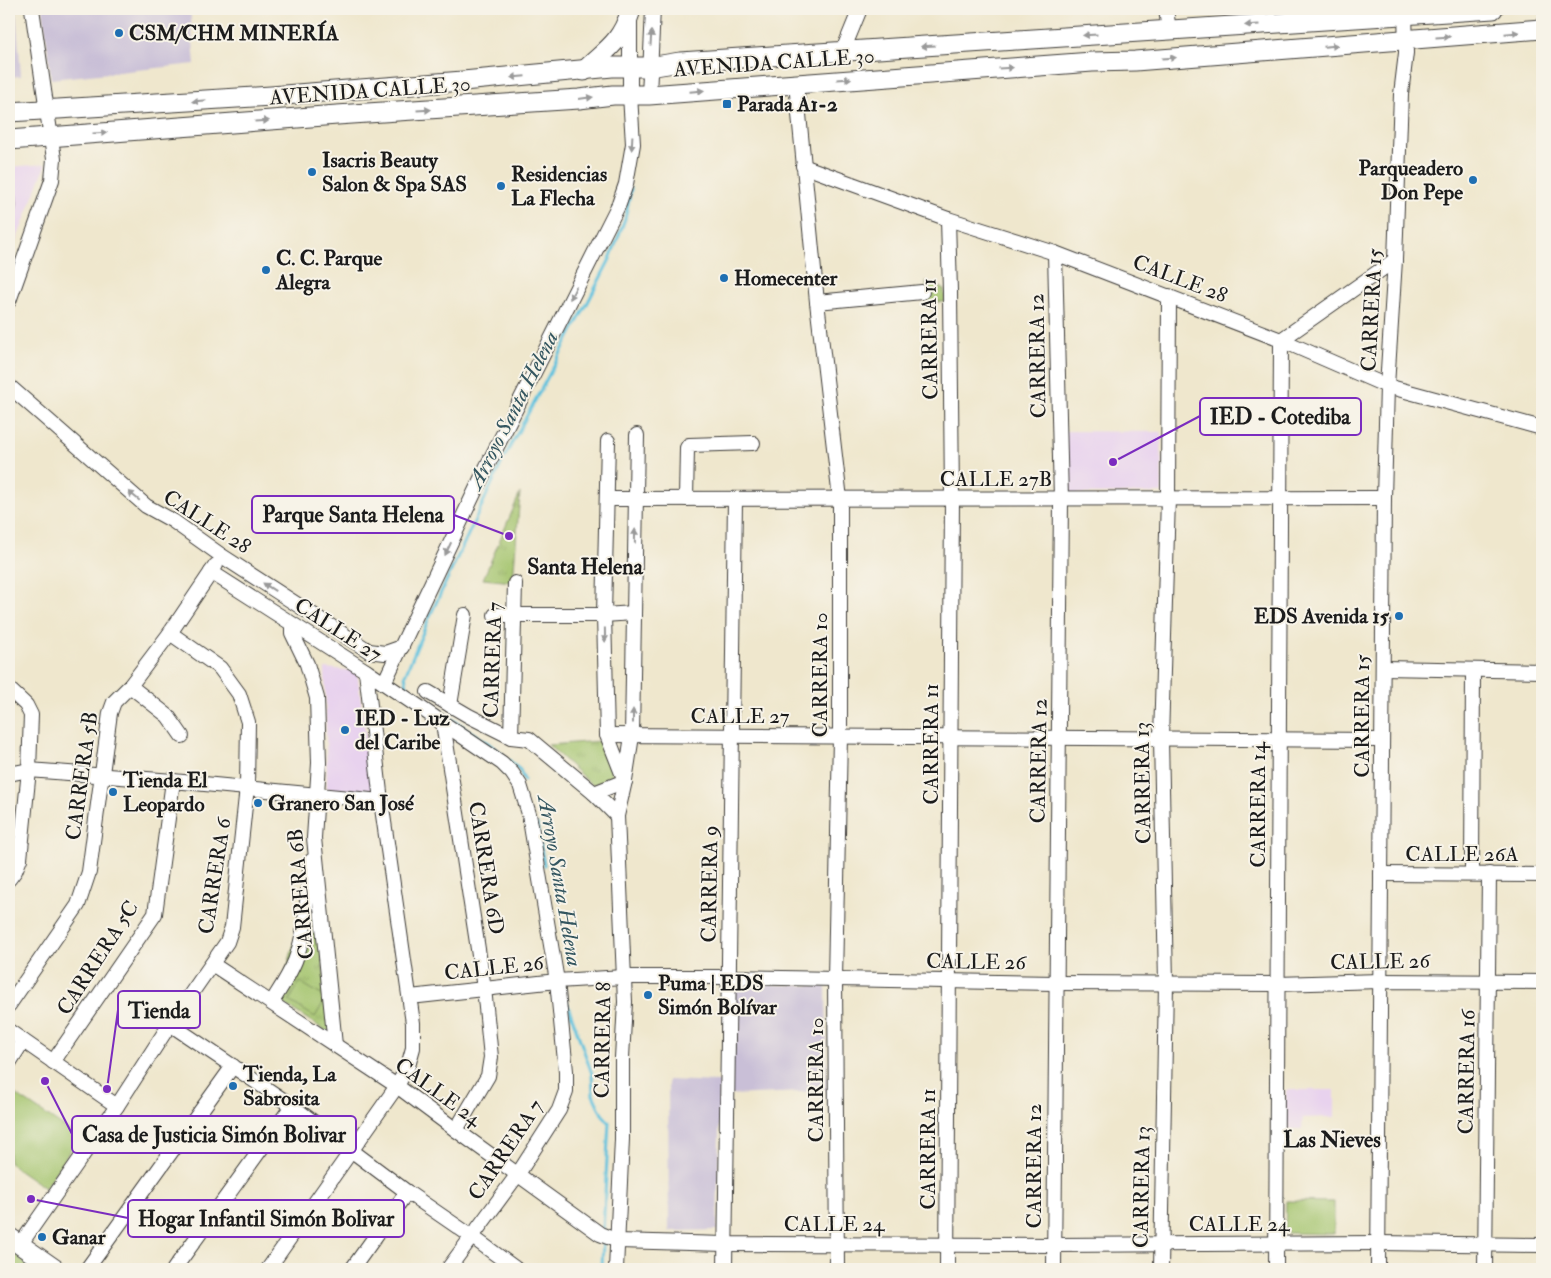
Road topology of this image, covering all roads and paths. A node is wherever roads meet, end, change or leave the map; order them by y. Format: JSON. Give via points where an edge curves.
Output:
{"nodes":[{"id":1,"x":32,"y":9,"type":"edge"},
{"id":2,"x":653,"y":9,"type":"edge"},
{"id":3,"x":860,"y":9,"type":"edge"},
{"id":4,"x":1166,"y":9,"type":"edge"},
{"id":5,"x":1492,"y":9,"type":"edge"},
{"id":6,"x":630,"y":11,"type":"edge"},
{"id":7,"x":1405,"y":11,"type":"edge"},
{"id":8,"x":1542,"y":29,"type":"edge"},
{"id":9,"x":1169,"y":31,"type":"junction"},
{"id":10,"x":1406,"y":40,"type":"junction"},
{"id":11,"x":842,"y":53,"type":"junction"},
{"id":12,"x":630,"y":67,"type":"junction"},
{"id":13,"x":649,"y":67,"type":"junction"},
{"id":14,"x":584,"y":71,"type":"junction"},
{"id":15,"x":796,"y":83,"type":"junction"},
{"id":16,"x":630,"y":95,"type":"junction"},
{"id":17,"x":649,"y":95,"type":"junction"},
{"id":18,"x":46,"y":110,"type":"junction"},
{"id":19,"x":9,"y":112,"type":"edge"},
{"id":20,"x":51,"y":138,"type":"junction"},
{"id":21,"x":9,"y":140,"type":"edge"},
{"id":22,"x":803,"y":166,"type":"junction"},
{"id":23,"x":948,"y":219,"type":"junction"},
{"id":24,"x":1056,"y":252,"type":"junction"},
{"id":25,"x":1395,"y":260,"type":"junction"},
{"id":26,"x":922,"y":292,"type":"dead end"},
{"id":27,"x":1169,"y":296,"type":"junction"},
{"id":28,"x":9,"y":301,"type":"edge"},
{"id":29,"x":817,"y":302,"type":"junction"},
{"id":30,"x":1281,"y":340,"type":"junction"},
{"id":31,"x":9,"y":386,"type":"edge"},
{"id":32,"x":1387,"y":386,"type":"junction"},
{"id":33,"x":1542,"y":428,"type":"edge"},
{"id":34,"x":637,"y":434,"type":"dead end"},
{"id":35,"x":608,"y":442,"type":"dead end"},
{"id":36,"x":753,"y":443,"type":"dead end"},
{"id":37,"x":1061,"y":498,"type":"junction"},
{"id":38,"x":1168,"y":498,"type":"junction"},
{"id":39,"x":1280,"y":498,"type":"junction"},
{"id":40,"x":1384,"y":498,"type":"junction"},
{"id":41,"x":608,"y":499,"type":"junction"},
{"id":42,"x":636,"y":499,"type":"junction"},
{"id":43,"x":686,"y":499,"type":"junction"},
{"id":44,"x":735,"y":499,"type":"junction"},
{"id":45,"x":840,"y":499,"type":"junction"},
{"id":46,"x":952,"y":499,"type":"junction"},
{"id":47,"x":214,"y":568,"type":"joint"},
{"id":48,"x":515,"y":583,"type":"dead end"},
{"id":49,"x":634,"y":613,"type":"junction"},
{"id":50,"x":464,"y":615,"type":"dead end"},
{"id":51,"x":494,"y":615,"type":"dead end"},
{"id":52,"x":514,"y":615,"type":"junction"},
{"id":53,"x":604,"y":615,"type":"junction"},
{"id":54,"x":295,"y":621,"type":"junction"},
{"id":55,"x":170,"y":633,"type":"junction"},
{"id":56,"x":402,"y":647,"type":"junction"},
{"id":57,"x":1383,"y":668,"type":"junction"},
{"id":58,"x":1473,"y":670,"type":"junction"},
{"id":59,"x":1542,"y":671,"type":"edge"},
{"id":60,"x":366,"y":672,"type":"junction"},
{"id":61,"x":384,"y":684,"type":"junction"},
{"id":62,"x":130,"y":686,"type":"junction"},
{"id":63,"x":9,"y":689,"type":"edge"},
{"id":64,"x":428,"y":692,"type":"dead end"},
{"id":65,"x":450,"y":705,"type":"junction"},
{"id":66,"x":443,"y":723,"type":"junction"},
{"id":67,"x":464,"y":725,"type":"junction"},
{"id":68,"x":607,"y":735,"type":"junction"},
{"id":69,"x":182,"y":736,"type":"dead end"},
{"id":70,"x":632,"y":736,"type":"junction"},
{"id":71,"x":732,"y":736,"type":"junction"},
{"id":72,"x":511,"y":737,"type":"junction"},
{"id":73,"x":840,"y":737,"type":"junction"},
{"id":74,"x":951,"y":737,"type":"junction"},
{"id":75,"x":1060,"y":738,"type":"junction"},
{"id":76,"x":1161,"y":739,"type":"junction"},
{"id":77,"x":1279,"y":740,"type":"junction"},
{"id":78,"x":1382,"y":740,"type":"junction"},
{"id":79,"x":29,"y":770,"type":"junction"},
{"id":80,"x":9,"y":774,"type":"edge"},
{"id":81,"x":101,"y":776,"type":"junction"},
{"id":82,"x":173,"y":781,"type":"junction"},
{"id":83,"x":625,"y":781,"type":"junction"},
{"id":84,"x":247,"y":788,"type":"junction"},
{"id":85,"x":594,"y":793,"type":"junction"},
{"id":86,"x":316,"y":795,"type":"junction"},
{"id":87,"x":380,"y":801,"type":"junction"},
{"id":88,"x":617,"y":816,"type":"junction"},
{"id":89,"x":314,"y":838,"type":"junction"},
{"id":90,"x":1381,"y":874,"type":"junction"},
{"id":91,"x":1472,"y":874,"type":"junction"},
{"id":92,"x":1489,"y":874,"type":"junction"},
{"id":93,"x":1542,"y":875,"type":"edge"},
{"id":94,"x":9,"y":879,"type":"edge"},
{"id":95,"x":212,"y":964,"type":"junction"},
{"id":96,"x":624,"y":977,"type":"junction"},
{"id":97,"x":729,"y":977,"type":"junction"},
{"id":98,"x":835,"y":980,"type":"junction"},
{"id":99,"x":557,"y":981,"type":"junction"},
{"id":100,"x":949,"y":981,"type":"junction"},
{"id":101,"x":1380,"y":981,"type":"junction"},
{"id":102,"x":1488,"y":982,"type":"junction"},
{"id":103,"x":1542,"y":982,"type":"edge"},
{"id":104,"x":1166,"y":983,"type":"junction"},
{"id":105,"x":1056,"y":984,"type":"junction"},
{"id":106,"x":1277,"y":984,"type":"junction"},
{"id":107,"x":484,"y":988,"type":"junction"},
{"id":108,"x":410,"y":997,"type":"junction"},
{"id":109,"x":272,"y":1002,"type":"junction"},
{"id":110,"x":9,"y":1005,"type":"edge"},
{"id":111,"x":170,"y":1024,"type":"junction"},
{"id":112,"x":9,"y":1031,"type":"edge"},
{"id":113,"x":23,"y":1041,"type":"junction"},
{"id":114,"x":335,"y":1044,"type":"junction"},
{"id":115,"x":53,"y":1062,"type":"junction"},
{"id":116,"x":9,"y":1063,"type":"edge"},
{"id":117,"x":233,"y":1066,"type":"junction"},
{"id":118,"x":397,"y":1086,"type":"junction"},
{"id":119,"x":117,"y":1106,"type":"junction"},
{"id":120,"x":292,"y":1106,"type":"junction"},
{"id":121,"x":456,"y":1130,"type":"junction"},
{"id":122,"x":352,"y":1150,"type":"junction"},
{"id":123,"x":518,"y":1174,"type":"junction"},
{"id":124,"x":407,"y":1192,"type":"junction"},
{"id":125,"x":472,"y":1236,"type":"junction"},
{"id":126,"x":14,"y":1241,"type":"edge"},
{"id":127,"x":618,"y":1241,"type":"junction"},
{"id":128,"x":725,"y":1244,"type":"junction"},
{"id":129,"x":837,"y":1244,"type":"junction"},
{"id":130,"x":948,"y":1244,"type":"junction"},
{"id":131,"x":1161,"y":1244,"type":"junction"},
{"id":132,"x":1276,"y":1244,"type":"junction"},
{"id":133,"x":1378,"y":1244,"type":"junction"},
{"id":134,"x":1542,"y":1245,"type":"edge"},
{"id":135,"x":1054,"y":1246,"type":"junction"},
{"id":136,"x":1486,"y":1246,"type":"junction"},
{"id":137,"x":54,"y":1269,"type":"edge"},
{"id":138,"x":87,"y":1269,"type":"edge"},
{"id":139,"x":174,"y":1269,"type":"edge"},
{"id":140,"x":268,"y":1269,"type":"edge"},
{"id":141,"x":352,"y":1269,"type":"edge"},
{"id":142,"x":448,"y":1269,"type":"edge"},
{"id":143,"x":516,"y":1269,"type":"edge"},
{"id":144,"x":616,"y":1269,"type":"edge"},
{"id":145,"x":725,"y":1269,"type":"edge"},
{"id":146,"x":837,"y":1269,"type":"edge"},
{"id":147,"x":947,"y":1269,"type":"edge"},
{"id":148,"x":1054,"y":1269,"type":"edge"},
{"id":149,"x":1161,"y":1269,"type":"edge"},
{"id":150,"x":1276,"y":1269,"type":"edge"},
{"id":151,"x":1378,"y":1269,"type":"edge"},
{"id":152,"x":1485,"y":1269,"type":"edge"}],
"edges":[{"from":1,"to":18,"type":"street"},
{"from":13,"to":2,"type":"street","one_way":true},
{"from":3,"to":11,"type":"street"},
{"from":4,"to":9,"type":"street"},
{"from":5,"to":7,"type":"highway","name":"AVENIDA CALLE 30"},
{"from":6,"to":12,"type":"street"},
{"from":6,"to":14,"type":"highway","via":[[624,30],[613,46]]},
{"from":7,"to":9,"type":"highway","name":"AVENIDA CALLE 30","one_way":true},
{"from":7,"to":10,"type":"street","name":"CARRERA 15"},
{"from":10,"to":8,"type":"highway","name":"AVENIDA CALLE 30","one_way":true},
{"from":9,"to":11,"type":"highway","name":"AVENIDA CALLE 30","one_way":true},
{"from":15,"to":10,"type":"highway","name":"AVENIDA CALLE 30","one_way":true},
{"from":10,"to":25,"type":"street","name":"CARRERA 15"},
{"from":11,"to":13,"type":"highway","name":"AVENIDA CALLE 30"},
{"from":12,"to":13,"type":"highway","name":"AVENIDA CALLE 30"},
{"from":12,"to":14,"type":"highway","name":"AVENIDA CALLE 30"},
{"from":12,"to":16,"type":"street"},
{"from":13,"to":17,"type":"street"},
{"from":14,"to":18,"type":"highway","name":"AVENIDA CALLE 30","one_way":true},
{"from":17,"to":15,"type":"highway","name":"AVENIDA CALLE 30","one_way":true},
{"from":15,"to":22,"type":"street","name":"CARRERA 10"},
{"from":16,"to":17,"type":"highway","name":"AVENIDA CALLE 30"},
{"from":20,"to":16,"type":"highway","name":"AVENIDA CALLE 30","one_way":true},
{"from":16,"to":56,"type":"street","one_way":true,"via":[[633,144],[619,204],[487,466]]},
{"from":18,"to":19,"type":"highway","name":"AVENIDA CALLE 30"},
{"from":18,"to":20,"type":"street"},
{"from":20,"to":21,"type":"highway","name":"AVENIDA CALLE 30"},
{"from":20,"to":28,"type":"street","via":[[52,180]]},
{"from":22,"to":23,"type":"street","name":"CALLE 28"},
{"from":22,"to":29,"type":"street","name":"CARRERA 10"},
{"from":23,"to":24,"type":"street","name":"CALLE 28"},
{"from":23,"to":46,"type":"street","name":"CARRERA 11"},
{"from":24,"to":27,"type":"street","name":"CALLE 28"},
{"from":24,"to":37,"type":"street","name":"CARRERA 12"},
{"from":25,"to":30,"type":"street"},
{"from":25,"to":32,"type":"street","name":"CARRERA 15"},
{"from":26,"to":29,"type":"street"},
{"from":27,"to":30,"type":"street","name":"CALLE 28"},
{"from":27,"to":38,"type":"street","name":"CARRERA 13"},
{"from":29,"to":45,"type":"street","name":"CARRERA 10"},
{"from":30,"to":32,"type":"street","name":"CALLE 28"},
{"from":30,"to":39,"type":"street","name":"CARRERA 14"},
{"from":56,"to":31,"type":"street","name":"CALLE 28","one_way":true,"via":[[384,653],[369,651],[146,506]]},
{"from":32,"to":33,"type":"street","name":"CALLE 28"},
{"from":32,"to":40,"type":"street","name":"CARRERA 15"},
{"from":34,"to":42,"type":"street","name":"CARRERA 8"},
{"from":35,"to":41,"type":"street"},
{"from":36,"to":43,"type":"street","via":[[692,444],[687,448]]},
{"from":37,"to":38,"type":"street","name":"CALLE 27B"},
{"from":37,"to":46,"type":"street","name":"CALLE 27B"},
{"from":37,"to":75,"type":"street","name":"CARRERA 12"},
{"from":38,"to":39,"type":"street","name":"CALLE 27B"},
{"from":38,"to":76,"type":"street","name":"CARRERA 13"},
{"from":39,"to":40,"type":"street","name":"CALLE 27B"},
{"from":39,"to":77,"type":"street","name":"CARRERA 14"},
{"from":40,"to":57,"type":"street","name":"CARRERA 15"},
{"from":41,"to":42,"type":"street","name":"CALLE 27B"},
{"from":41,"to":53,"type":"street"},
{"from":42,"to":43,"type":"street","name":"CALLE 27B"},
{"from":49,"to":42,"type":"street","name":"CARRERA 8","one_way":true},
{"from":43,"to":44,"type":"street","name":"CALLE 27B"},
{"from":44,"to":45,"type":"street","name":"CALLE 27B"},
{"from":44,"to":71,"type":"street","name":"CARRERA 9"},
{"from":45,"to":46,"type":"street","name":"CALLE 27B"},
{"from":45,"to":73,"type":"street","name":"CARRERA 10"},
{"from":46,"to":74,"type":"street","name":"CARRERA 11"},
{"from":47,"to":54,"type":"street","name":"CALLE 27"},
{"from":47,"to":55,"type":"street","name":"CARRERA 5B"},
{"from":48,"to":52,"type":"street","name":"CARRERA 7"},
{"from":49,"to":53,"type":"street"},
{"from":70,"to":49,"type":"street","name":"CARRERA 8","one_way":true},
{"from":50,"to":65,"type":"street"},
{"from":51,"to":52,"type":"street"},
{"from":52,"to":53,"type":"street"},
{"from":52,"to":72,"type":"street","name":"CARRERA 7"},
{"from":53,"to":68,"type":"street","one_way":true},
{"from":54,"to":60,"type":"street","name":"CALLE 27"},
{"from":54,"to":86,"type":"street","name":"CARRERA 6B","via":[[292,633],[307,664],[317,698],[319,763]]},
{"from":55,"to":62,"type":"street","name":"CARRERA 5B"},
{"from":55,"to":84,"type":"street","name":"CARRERA 6","via":[[220,668],[239,694],[248,722]]},
{"from":56,"to":61,"type":"street"},
{"from":57,"to":58,"type":"street"},
{"from":57,"to":78,"type":"street","name":"CARRERA 15"},
{"from":58,"to":59,"type":"street"},
{"from":58,"to":91,"type":"street"},
{"from":60,"to":61,"type":"street","name":"CALLE 27"},
{"from":60,"to":87,"type":"street"},
{"from":61,"to":66,"type":"street","name":"CALLE 27"},
{"from":62,"to":69,"type":"street","via":[[168,716]]},
{"from":62,"to":81,"type":"street","name":"CARRERA 5B","via":[[114,702],[110,713]]},
{"from":63,"to":79,"type":"street","via":[[26,705],[31,715]]},
{"from":64,"to":65,"type":"street"},
{"from":65,"to":67,"type":"street"},
{"from":66,"to":67,"type":"street","name":"CARRERA 7"},
{"from":66,"to":107,"type":"street","name":"CARRERA 6D"},
{"from":67,"to":72,"type":"street"},
{"from":67,"to":99,"type":"street","name":"CARRERA 7","via":[[520,785],[529,814]]},
{"from":68,"to":70,"type":"street","name":"CALLE 27"},
{"from":68,"to":83,"type":"street"},
{"from":70,"to":71,"type":"street","name":"CALLE 27"},
{"from":70,"to":83,"type":"street","name":"CARRERA 8"},
{"from":71,"to":73,"type":"street","name":"CALLE 27"},
{"from":71,"to":97,"type":"street","name":"CARRERA 9"},
{"from":72,"to":85,"type":"street","via":[[530,739]]},
{"from":73,"to":74,"type":"street","name":"CALLE 27"},
{"from":73,"to":98,"type":"street","name":"CARRERA 10"},
{"from":74,"to":75,"type":"street","name":"CALLE 27"},
{"from":74,"to":100,"type":"street","name":"CARRERA 11"},
{"from":75,"to":76,"type":"street","name":"CALLE 27"},
{"from":75,"to":105,"type":"street","name":"CARRERA 12"},
{"from":76,"to":77,"type":"street","name":"CALLE 27"},
{"from":76,"to":104,"type":"street","name":"CARRERA 13"},
{"from":77,"to":78,"type":"street","name":"CALLE 27"},
{"from":77,"to":106,"type":"street","name":"CARRERA 14"},
{"from":78,"to":90,"type":"street","name":"CARRERA 15"},
{"from":79,"to":80,"type":"street"},
{"from":79,"to":81,"type":"street"},
{"from":79,"to":94,"type":"street","via":[[20,859]]},
{"from":81,"to":82,"type":"street"},
{"from":81,"to":110,"type":"street","name":"CARRERA 5B","via":[[89,872],[78,904]]},
{"from":82,"to":84,"type":"street"},
{"from":82,"to":115,"type":"street","name":"CARRERA 5C","via":[[156,914]]},
{"from":83,"to":85,"type":"street"},
{"from":83,"to":88,"type":"street","name":"CARRERA 8"},
{"from":84,"to":86,"type":"street"},
{"from":84,"to":95,"type":"street","name":"CARRERA 6","via":[[232,927],[227,942]]},
{"from":85,"to":88,"type":"street"},
{"from":86,"to":87,"type":"street"},
{"from":86,"to":89,"type":"street","name":"CARRERA 6B"},
{"from":87,"to":108,"type":"street"},
{"from":88,"to":96,"type":"street","name":"CARRERA 8"},
{"from":89,"to":109,"type":"street","via":[[299,948]]},
{"from":89,"to":114,"type":"street","name":"CARRERA 6B"},
{"from":90,"to":91,"type":"street","name":"CALLE 26A"},
{"from":90,"to":101,"type":"street","name":"CARRERA 15"},
{"from":91,"to":92,"type":"street","name":"CALLE 26A"},
{"from":92,"to":93,"type":"street","name":"CALLE 26A"},
{"from":92,"to":102,"type":"street","name":"CARRERA 16"},
{"from":95,"to":109,"type":"street","name":"CALLE 24"},
{"from":95,"to":111,"type":"street","name":"CARRERA 6"},
{"from":96,"to":97,"type":"street","name":"CALLE 26"},
{"from":96,"to":99,"type":"street","name":"CALLE 26"},
{"from":96,"to":127,"type":"street","name":"CARRERA 8"},
{"from":97,"to":98,"type":"street","name":"CALLE 26"},
{"from":97,"to":128,"type":"street","name":"CARRERA 9"},
{"from":98,"to":100,"type":"street","name":"CALLE 26"},
{"from":98,"to":129,"type":"street","name":"CARRERA 10"},
{"from":99,"to":107,"type":"street","name":"CALLE 26"},
{"from":99,"to":123,"type":"street","name":"CARRERA 7","via":[[566,1091],[559,1110]]},
{"from":100,"to":105,"type":"street","name":"CALLE 26"},
{"from":100,"to":130,"type":"street","name":"CARRERA 11"},
{"from":101,"to":102,"type":"street","name":"CALLE 26"},
{"from":101,"to":106,"type":"street","name":"CALLE 26"},
{"from":101,"to":133,"type":"street","name":"CARRERA 15"},
{"from":102,"to":103,"type":"street","name":"CALLE 26"},
{"from":102,"to":136,"type":"street","name":"CARRERA 16"},
{"from":104,"to":105,"type":"street","name":"CALLE 26"},
{"from":104,"to":106,"type":"street","name":"CALLE 26"},
{"from":104,"to":131,"type":"street","name":"CARRERA 13"},
{"from":105,"to":135,"type":"street","name":"CARRERA 12"},
{"from":106,"to":132,"type":"street","name":"CARRERA 14"},
{"from":107,"to":108,"type":"street","name":"CALLE 26"},
{"from":107,"to":121,"type":"street","name":"CARRERA 6D","via":[[491,1057],[488,1076]]},
{"from":108,"to":118,"type":"street","via":[[414,1048]]},
{"from":109,"to":114,"type":"street","name":"CALLE 24"},
{"from":111,"to":117,"type":"street"},
{"from":111,"to":119,"type":"street","name":"CARRERA 6"},
{"from":112,"to":113,"type":"street"},
{"from":113,"to":115,"type":"street"},
{"from":113,"to":116,"type":"street"},
{"from":114,"to":118,"type":"street","name":"CALLE 24"},
{"from":115,"to":119,"type":"street"},
{"from":117,"to":120,"type":"street"},
{"from":117,"to":138,"type":"street"},
{"from":118,"to":121,"type":"street","name":"CALLE 24"},
{"from":118,"to":122,"type":"street"},
{"from":119,"to":126,"type":"street","name":"CARRERA 6"},
{"from":120,"to":122,"type":"street"},
{"from":120,"to":139,"type":"street"},
{"from":121,"to":123,"type":"street","name":"CALLE 24"},
{"from":122,"to":124,"type":"street"},
{"from":122,"to":140,"type":"street"},
{"from":123,"to":125,"type":"street","name":"CARRERA 7"},
{"from":123,"to":127,"type":"street","name":"CALLE 24","via":[[600,1234]]},
{"from":124,"to":125,"type":"street"},
{"from":124,"to":141,"type":"street"},
{"from":125,"to":142,"type":"street","name":"CARRERA 7"},
{"from":125,"to":143,"type":"street"},
{"from":126,"to":137,"type":"highway"},
{"from":127,"to":128,"type":"street","name":"CALLE 24"},
{"from":127,"to":144,"type":"street","name":"CARRERA 8"},
{"from":128,"to":129,"type":"street","name":"CALLE 24"},
{"from":128,"to":145,"type":"street","name":"CARRERA 9"},
{"from":129,"to":130,"type":"street","name":"CALLE 24"},
{"from":129,"to":146,"type":"street","name":"CARRERA 10"},
{"from":130,"to":135,"type":"street","name":"CALLE 24"},
{"from":130,"to":147,"type":"street","name":"CARRERA 11"},
{"from":131,"to":132,"type":"street","name":"CALLE 24"},
{"from":131,"to":135,"type":"street","name":"CALLE 24"},
{"from":131,"to":149,"type":"street","name":"CARRERA 13"},
{"from":132,"to":133,"type":"street","name":"CALLE 24"},
{"from":132,"to":150,"type":"street","name":"CARRERA 14"},
{"from":133,"to":136,"type":"street","name":"CALLE 24"},
{"from":133,"to":151,"type":"street","name":"CARRERA 15"},
{"from":134,"to":136,"type":"street","name":"CALLE 24"},
{"from":135,"to":148,"type":"street","name":"CARRERA 12"},
{"from":136,"to":152,"type":"street","name":"CARRERA 16"}]}
